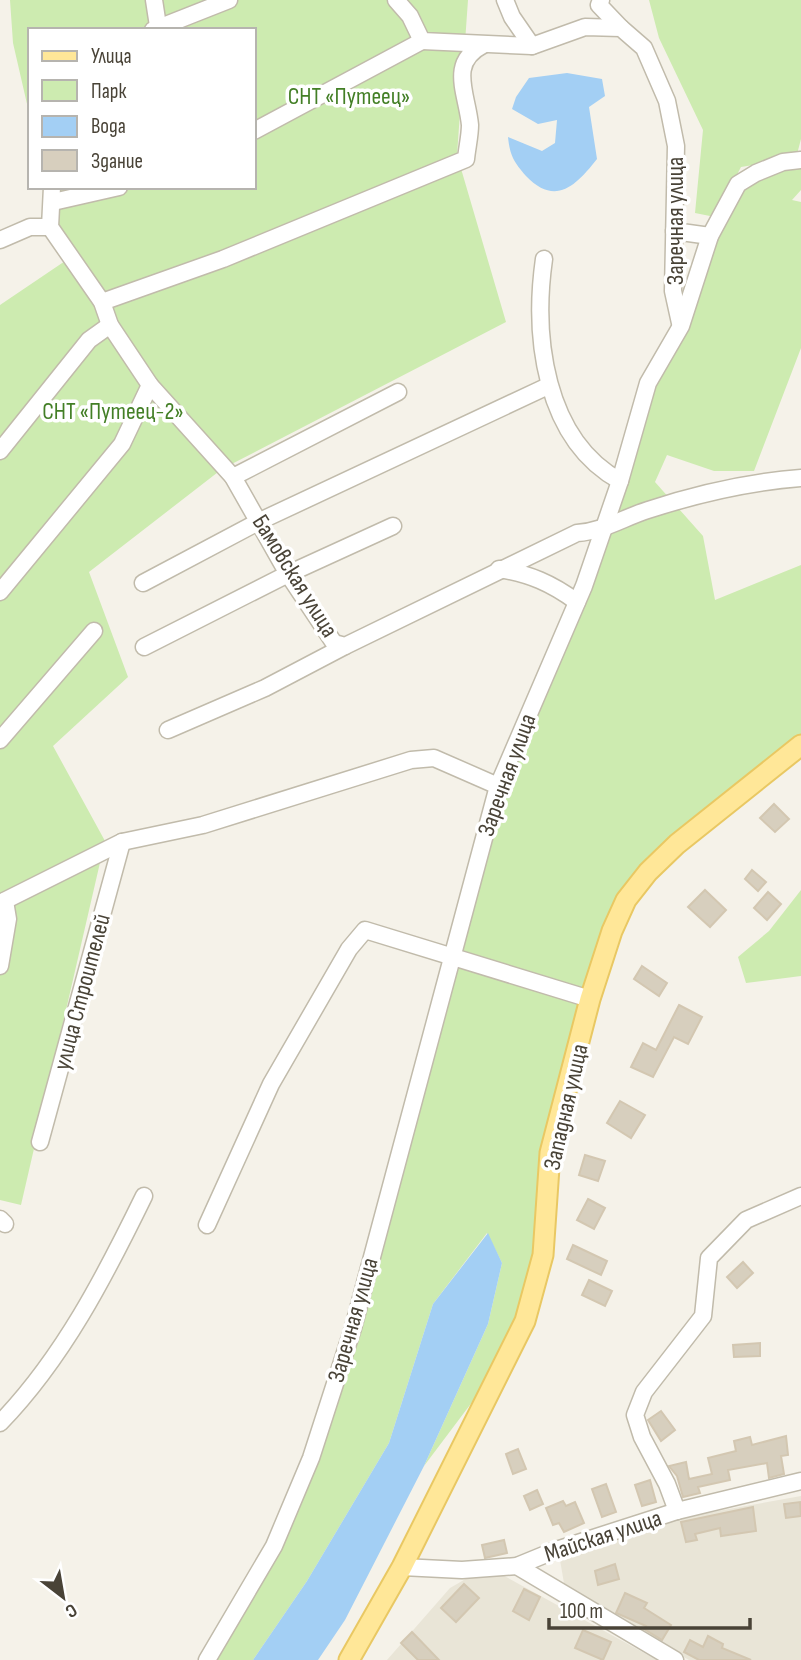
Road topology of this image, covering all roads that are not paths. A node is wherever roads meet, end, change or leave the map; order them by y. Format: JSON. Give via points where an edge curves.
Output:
{"nodes":[{"id":1,"x":154,"y":0,"type":"edge"},
{"id":2,"x":229,"y":0,"type":"edge"},
{"id":3,"x":396,"y":0,"type":"edge"},
{"id":4,"x":505,"y":0,"type":"edge"},
{"id":5,"x":597,"y":2,"type":"edge"},
{"id":6,"x":155,"y":28,"type":"edge"},
{"id":7,"x":621,"y":28,"type":"junction"},
{"id":8,"x":422,"y":41,"type":"junction"},
{"id":9,"x":483,"y":45,"type":"junction"},
{"id":10,"x":532,"y":46,"type":"junction"},
{"id":11,"x":256,"y":130,"type":"edge"},
{"id":12,"x":801,"y":160,"type":"edge"},
{"id":13,"x":102,"y":189,"type":"edge"},
{"id":14,"x":53,"y":195,"type":"edge"},
{"id":15,"x":50,"y":227,"type":"junction"},
{"id":16,"x":674,"y":231,"type":"junction"},
{"id":17,"x":709,"y":236,"type":"junction"},
{"id":18,"x":0,"y":240,"type":"edge"},
{"id":19,"x":544,"y":259,"type":"dead end"},
{"id":20,"x":103,"y":302,"type":"junction"},
{"id":21,"x":110,"y":325,"type":"junction"},
{"id":22,"x":681,"y":326,"type":"junction"},
{"id":23,"x":150,"y":385,"type":"junction"},
{"id":24,"x":548,"y":386,"type":"junction"},
{"id":25,"x":398,"y":392,"type":"dead end"},
{"id":26,"x":0,"y":451,"type":"edge"},
{"id":27,"x":233,"y":477,"type":"junction"},
{"id":28,"x":801,"y":478,"type":"edge"},
{"id":29,"x":620,"y":481,"type":"junction"},
{"id":30,"x":260,"y":521,"type":"junction"},
{"id":31,"x":393,"y":526,"type":"dead end"},
{"id":32,"x":600,"y":531,"type":"junction"},
{"id":33,"x":499,"y":569,"type":"junction"},
{"id":34,"x":288,"y":574,"type":"junction"},
{"id":35,"x":143,"y":583,"type":"dead end"},
{"id":36,"x":0,"y":592,"type":"edge"},
{"id":37,"x":577,"y":602,"type":"junction"},
{"id":38,"x":94,"y":631,"type":"dead end"},
{"id":39,"x":345,"y":646,"type":"junction"},
{"id":40,"x":144,"y":647,"type":"dead end"},
{"id":41,"x":168,"y":730,"type":"dead end"},
{"id":42,"x":0,"y":740,"type":"edge"},
{"id":43,"x":801,"y":745,"type":"edge"},
{"id":44,"x":498,"y":786,"type":"junction"},
{"id":45,"x":122,"y":842,"type":"junction"},
{"id":46,"x":2,"y":902,"type":"edge"},
{"id":47,"x":450,"y":957,"type":"junction"},
{"id":48,"x":0,"y":966,"type":"edge"},
{"id":49,"x":590,"y":999,"type":"junction"},
{"id":50,"x":40,"y":1142,"type":"dead end"},
{"id":51,"x":144,"y":1196,"type":"dead end"},
{"id":52,"x":801,"y":1196,"type":"edge"},
{"id":53,"x":207,"y":1225,"type":"dead end"},
{"id":54,"x":0,"y":1423,"type":"edge"},
{"id":55,"x":801,"y":1481,"type":"edge"},
{"id":56,"x":677,"y":1511,"type":"junction"},
{"id":57,"x":517,"y":1566,"type":"junction"},
{"id":58,"x":402,"y":1567,"type":"junction"},
{"id":59,"x":207,"y":1660,"type":"edge"},
{"id":60,"x":349,"y":1660,"type":"edge"},
{"id":61,"x":675,"y":1660,"type":"edge"}],
"edges":[{"from":1,"to":6,"type":"street"},
{"from":2,"to":6,"type":"street"},
{"from":3,"to":8,"type":"street"},
{"from":4,"to":10,"type":"street"},
{"from":5,"to":7,"type":"street","name":"Заречная улица"},
{"from":7,"to":10,"type":"street","via":[[585,27]]},
{"from":7,"to":16,"type":"street","name":"Заречная улица","via":[[644,48],[667,101],[676,146]]},
{"from":8,"to":9,"type":"street"},
{"from":8,"to":11,"type":"street"},
{"from":9,"to":10,"type":"street"},
{"from":9,"to":20,"type":"street","via":[[465,59],[460,71],[470,126],[466,159],[223,259]]},
{"from":12,"to":17,"type":"street","via":[[765,169],[738,184]]},
{"from":13,"to":14,"type":"street"},
{"from":14,"to":15,"type":"street"},
{"from":15,"to":18,"type":"street","via":[[30,227]]},
{"from":15,"to":20,"type":"street","name":"Бамовская улица"},
{"from":16,"to":17,"type":"street"},
{"from":16,"to":22,"type":"street","name":"Заречная улица","via":[[673,291]]},
{"from":17,"to":22,"type":"street"},
{"from":19,"to":24,"type":"street","via":[[539,289]]},
{"from":20,"to":21,"type":"street","name":"Бамовская улица"},
{"from":21,"to":23,"type":"street","name":"Бамовская улица"},
{"from":21,"to":26,"type":"street","via":[[89,340]]},
{"from":22,"to":29,"type":"street","name":"Заречная улица","via":[[648,383]]},
{"from":23,"to":27,"type":"street","name":"Бамовская улица"},
{"from":23,"to":36,"type":"street","via":[[122,444]]},
{"from":24,"to":29,"type":"street","via":[[560,417],[579,445],[603,472]]},
{"from":24,"to":30,"type":"street"},
{"from":25,"to":27,"type":"street"},
{"from":27,"to":30,"type":"street","name":"Бамовская улица"},
{"from":28,"to":32,"type":"street","name":"Бамовская улица","via":[[695,496]]},
{"from":29,"to":32,"type":"street","name":"Заречная улица"},
{"from":30,"to":34,"type":"street","name":"Бамовская улица"},
{"from":30,"to":35,"type":"street"},
{"from":31,"to":34,"type":"street"},
{"from":32,"to":33,"type":"street","name":"Бамовская улица","via":[[577,533]]},
{"from":32,"to":37,"type":"street","name":"Заречная улица"},
{"from":33,"to":37,"type":"street","via":[[529,574]]},
{"from":33,"to":39,"type":"street","name":"Бамовская улица"},
{"from":34,"to":39,"type":"street","name":"Бамовская улица","via":[[334,643]]},
{"from":34,"to":40,"type":"street"},
{"from":37,"to":44,"type":"street","name":"Заречная улица"},
{"from":38,"to":42,"type":"street"},
{"from":39,"to":41,"type":"street","via":[[276,683]]},
{"from":43,"to":49,"type":"main road","name":"Западная улица","via":[[648,872],[626,900]]},
{"from":44,"to":45,"type":"street","via":[[434,758],[411,760],[204,825]]},
{"from":44,"to":47,"type":"street","name":"Заречная улица"},
{"from":45,"to":46,"type":"street"},
{"from":45,"to":50,"type":"street","name":"улица Строителей"},
{"from":46,"to":48,"type":"street","via":[[8,919]]},
{"from":47,"to":49,"type":"street"},
{"from":47,"to":53,"type":"street","via":[[365,930],[349,949],[271,1084]]},
{"from":47,"to":59,"type":"street","name":"Заречная улица","via":[[353,1328],[311,1458],[274,1546]]},
{"from":49,"to":58,"type":"main road","name":"Западная улица","via":[[550,1153],[543,1255],[528,1311]]},
{"from":51,"to":54,"type":"street","via":[[96,1293],[20,1402]]},
{"from":52,"to":56,"type":"street","via":[[746,1220],[709,1258],[703,1316],[644,1392],[635,1415]]},
{"from":55,"to":56,"type":"street","name":"Майская улица"},
{"from":56,"to":57,"type":"street","name":"Майская улица"},
{"from":57,"to":58,"type":"street","name":"Майская улица","via":[[462,1570]]},
{"from":57,"to":61,"type":"street"},
{"from":58,"to":60,"type":"main road","name":"Западная улица"}]}
